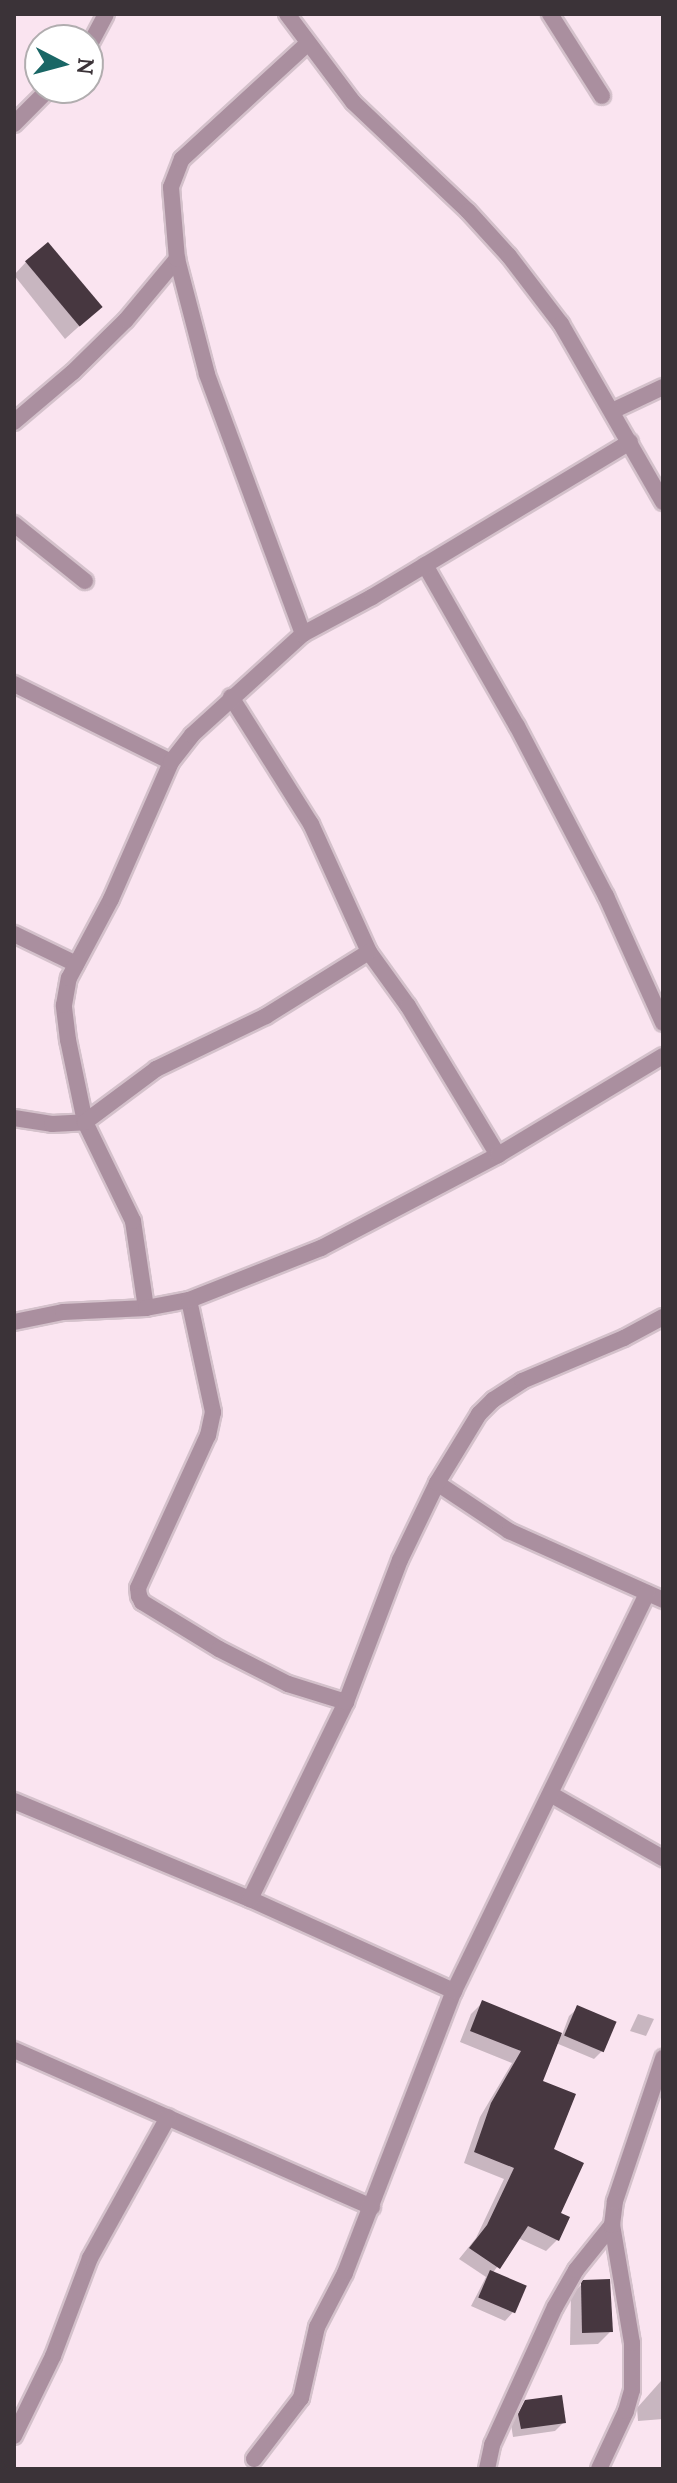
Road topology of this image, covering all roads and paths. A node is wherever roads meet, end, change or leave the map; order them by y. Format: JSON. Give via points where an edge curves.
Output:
{"nodes":[{"id":1,"x":287,"y":14,"type":"edge"},
{"id":2,"x":550,"y":14,"type":"edge"},
{"id":3,"x":307,"y":44,"type":"junction"},
{"id":4,"x":602,"y":96,"type":"dead end"},
{"id":5,"x":34,"y":104,"type":"edge"},
{"id":6,"x":14,"y":124,"type":"edge"},
{"id":7,"x":177,"y":259,"type":"junction"},
{"id":8,"x":663,"y":387,"type":"edge"},
{"id":9,"x":612,"y":411,"type":"junction"},
{"id":10,"x":14,"y":422,"type":"edge"},
{"id":11,"x":630,"y":442,"type":"junction"},
{"id":12,"x":663,"y":502,"type":"edge"},
{"id":13,"x":14,"y":524,"type":"edge"},
{"id":14,"x":425,"y":565,"type":"junction"},
{"id":15,"x":85,"y":581,"type":"dead end"},
{"id":16,"x":303,"y":634,"type":"junction"},
{"id":17,"x":14,"y":684,"type":"edge"},
{"id":18,"x":231,"y":697,"type":"junction"},
{"id":19,"x":171,"y":762,"type":"junction"},
{"id":20,"x":14,"y":934,"type":"edge"},
{"id":21,"x":369,"y":952,"type":"junction"},
{"id":22,"x":76,"y":964,"type":"junction"},
{"id":23,"x":663,"y":1023,"type":"edge"},
{"id":24,"x":663,"y":1056,"type":"edge"},
{"id":25,"x":14,"y":1118,"type":"edge"},
{"id":26,"x":85,"y":1122,"type":"junction"},
{"id":27,"x":498,"y":1155,"type":"junction"},
{"id":28,"x":189,"y":1300,"type":"junction"},
{"id":29,"x":146,"y":1308,"type":"junction"},
{"id":30,"x":663,"y":1317,"type":"edge"},
{"id":31,"x":14,"y":1322,"type":"edge"},
{"id":32,"x":437,"y":1483,"type":"junction"},
{"id":33,"x":655,"y":1597,"type":"edge"},
{"id":34,"x":346,"y":1702,"type":"junction"},
{"id":35,"x":552,"y":1795,"type":"junction"},
{"id":36,"x":14,"y":1801,"type":"edge"},
{"id":37,"x":663,"y":1858,"type":"edge"},
{"id":38,"x":250,"y":1899,"type":"junction"},
{"id":39,"x":454,"y":1991,"type":"junction"},
{"id":40,"x":14,"y":2050,"type":"edge"},
{"id":41,"x":663,"y":2058,"type":"edge"},
{"id":42,"x":168,"y":2117,"type":"junction"},
{"id":43,"x":372,"y":2207,"type":"junction"},
{"id":44,"x":612,"y":2225,"type":"junction"},
{"id":45,"x":14,"y":2436,"type":"edge"},
{"id":46,"x":254,"y":2459,"type":"dead end"},
{"id":47,"x":487,"y":2469,"type":"edge"},
{"id":48,"x":599,"y":2469,"type":"edge"}],
"edges":[{"from":1,"to":3,"type":"street"},
{"from":2,"to":4,"type":"street"},
{"from":3,"to":7,"type":"street","via":[[182,159],[171,187]]},
{"from":3,"to":9,"type":"street","via":[[382,133],[509,256],[561,324]]},
{"from":5,"to":6,"type":"street"},
{"from":7,"to":10,"type":"street","via":[[126,320]]},
{"from":7,"to":16,"type":"street","via":[[207,374]]},
{"from":8,"to":9,"type":"street"},
{"from":9,"to":11,"type":"street"},
{"from":11,"to":12,"type":"street"},
{"from":11,"to":14,"type":"street"},
{"from":13,"to":15,"type":"street"},
{"from":14,"to":16,"type":"street"},
{"from":14,"to":23,"type":"street","via":[[606,896]]},
{"from":16,"to":18,"type":"street"},
{"from":17,"to":19,"type":"street"},
{"from":18,"to":19,"type":"street"},
{"from":18,"to":21,"type":"street","via":[[311,824]]},
{"from":19,"to":22,"type":"street","via":[[111,899]]},
{"from":20,"to":22,"type":"street"},
{"from":21,"to":26,"type":"street","via":[[266,1016],[156,1069]]},
{"from":21,"to":27,"type":"street"},
{"from":22,"to":26,"type":"street","via":[[64,1005]]},
{"from":24,"to":27,"type":"street"},
{"from":25,"to":26,"type":"street"},
{"from":26,"to":29,"type":"street","via":[[133,1221]]},
{"from":27,"to":28,"type":"street","via":[[321,1248]]},
{"from":28,"to":29,"type":"street"},
{"from":28,"to":34,"type":"street","via":[[213,1412],[139,1596],[219,1649],[288,1684]]},
{"from":29,"to":31,"type":"street","via":[[63,1312]]},
{"from":30,"to":32,"type":"street","via":[[522,1381],[493,1400]]},
{"from":32,"to":33,"type":"street","via":[[509,1531]]},
{"from":32,"to":34,"type":"street","via":[[400,1560]]},
{"from":33,"to":35,"type":"street"},
{"from":34,"to":38,"type":"street"},
{"from":35,"to":37,"type":"street"},
{"from":35,"to":39,"type":"street"},
{"from":36,"to":38,"type":"street"},
{"from":38,"to":39,"type":"street"},
{"from":39,"to":43,"type":"street"},
{"from":40,"to":42,"type":"street"},
{"from":41,"to":44,"type":"street","via":[[615,2201]]},
{"from":42,"to":43,"type":"street"},
{"from":42,"to":45,"type":"street","via":[[90,2258],[53,2356]]},
{"from":43,"to":46,"type":"street","via":[[317,2327],[301,2398]]},
{"from":44,"to":47,"type":"street","via":[[555,2307],[492,2445]]},
{"from":44,"to":48,"type":"street","via":[[632,2343],[632,2390]]}]}
